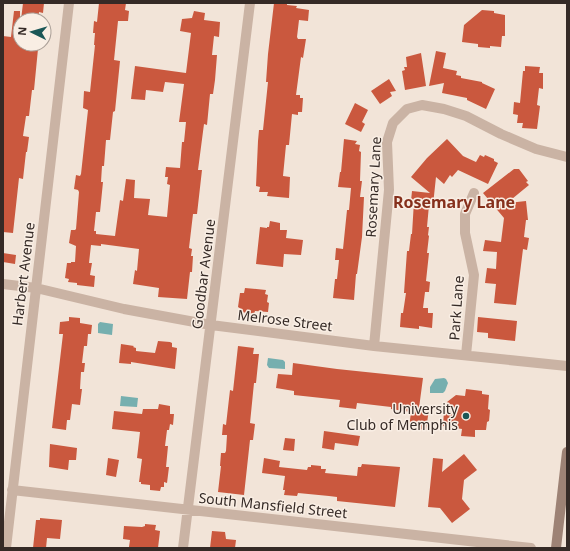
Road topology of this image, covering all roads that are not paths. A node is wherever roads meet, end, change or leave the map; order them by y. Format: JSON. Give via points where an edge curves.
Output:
{"nodes":[{"id":1,"x":69,"y":3,"type":"edge"},
{"id":2,"x":250,"y":3,"type":"edge"},
{"id":3,"x":567,"y":157,"type":"edge"},
{"id":4,"x":474,"y":194,"type":"dead end"},
{"id":5,"x":3,"y":284,"type":"edge"},
{"id":6,"x":36,"y":288,"type":"junction"},
{"id":7,"x":210,"y":325,"type":"junction"},
{"id":8,"x":374,"y":346,"type":"junction"},
{"id":9,"x":466,"y":355,"type":"junction"},
{"id":10,"x":567,"y":366,"type":"edge"},
{"id":11,"x":567,"y":452,"type":"edge"},
{"id":12,"x":12,"y":490,"type":"junction"},
{"id":13,"x":188,"y":510,"type":"junction"},
{"id":14,"x":6,"y":548,"type":"edge"},
{"id":15,"x":183,"y":548,"type":"edge"},
{"id":16,"x":531,"y":548,"type":"edge"},
{"id":17,"x":556,"y":548,"type":"edge"}],
"edges":[{"from":1,"to":6,"type":"street","name":"Harbert Avenue"},
{"from":2,"to":7,"type":"street","name":"Goodbar Avenue"},
{"from":3,"to":8,"type":"street","name":"Rosemary Lane","via":[[536,149],[466,116],[444,109],[422,105],[407,109],[393,123],[387,142],[389,190]]},
{"from":4,"to":9,"type":"street","name":"Park Lane","via":[[464,214],[474,275]]},
{"from":5,"to":6,"type":"street","name":"Melrose Street"},
{"from":6,"to":7,"type":"street","name":"Melrose Street","via":[[124,309]]},
{"from":6,"to":12,"type":"street","name":"Harbert Avenue"},
{"from":7,"to":8,"type":"street","name":"Melrose Street"},
{"from":7,"to":13,"type":"street","name":"Goodbar Avenue"},
{"from":8,"to":9,"type":"street","name":"Melrose Street"},
{"from":9,"to":10,"type":"street","name":"Melrose Street"},
{"from":11,"to":17,"type":"main road"},
{"from":12,"to":13,"type":"street","name":"South Mansfield Street"},
{"from":12,"to":14,"type":"street","name":"Harbert Avenue"},
{"from":13,"to":15,"type":"street","name":"Goodbar Avenue"},
{"from":13,"to":16,"type":"street","name":"South Mansfield Street"}]}
